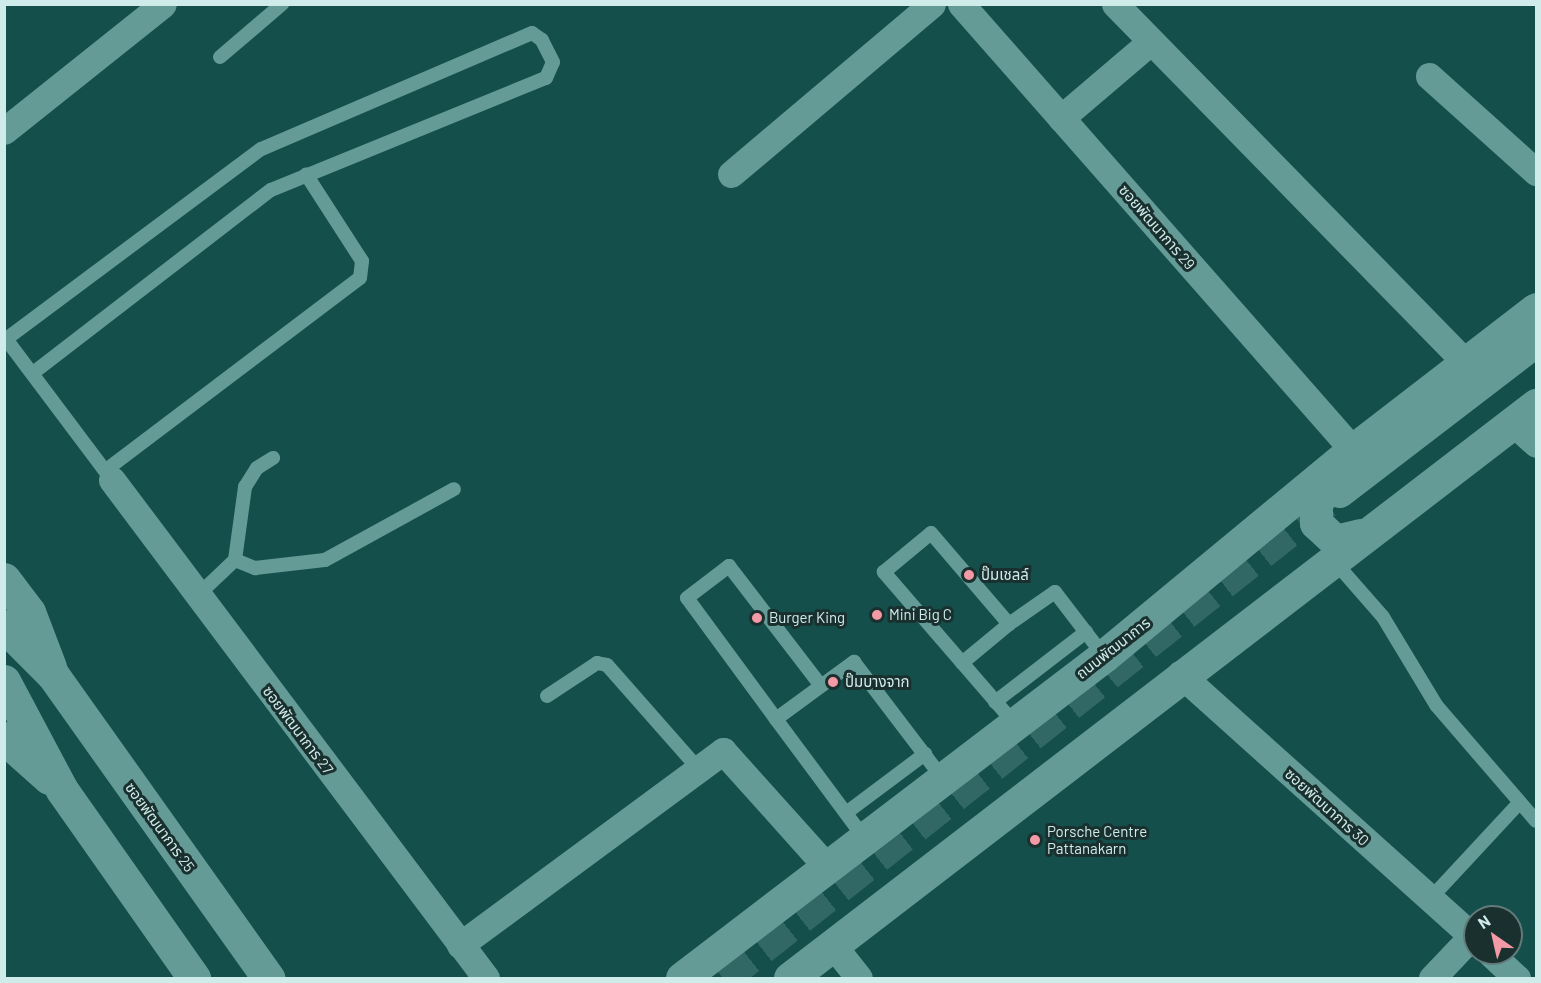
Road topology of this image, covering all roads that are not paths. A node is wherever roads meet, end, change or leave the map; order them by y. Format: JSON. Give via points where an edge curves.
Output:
{"nodes":[{"id":1,"x":282,"y":4,"type":"edge"},
{"id":2,"x":932,"y":4,"type":"edge"},
{"id":3,"x":961,"y":4,"type":"edge"},
{"id":4,"x":1115,"y":4,"type":"edge"},
{"id":5,"x":148,"y":9,"type":"edge"},
{"id":6,"x":1149,"y":43,"type":"junction"},
{"id":7,"x":220,"y":57,"type":"dead end"},
{"id":8,"x":1429,"y":76,"type":"dead end"},
{"id":9,"x":1061,"y":118,"type":"junction"},
{"id":10,"x":4,"y":131,"type":"edge"},
{"id":11,"x":1536,"y":172,"type":"edge"},
{"id":12,"x":306,"y":174,"type":"junction"},
{"id":13,"x":730,"y":174,"type":"dead end"},
{"id":14,"x":1536,"y":309,"type":"edge"},
{"id":15,"x":5,"y":339,"type":"edge"},
{"id":16,"x":1536,"y":340,"type":"edge"},
{"id":17,"x":1536,"y":363,"type":"edge"},
{"id":18,"x":1467,"y":364,"type":"junction"},
{"id":19,"x":33,"y":373,"type":"junction"},
{"id":20,"x":1529,"y":424,"type":"edge"},
{"id":21,"x":273,"y":458,"type":"dead end"},
{"id":22,"x":109,"y":475,"type":"junction"},
{"id":23,"x":1343,"y":479,"type":"junction"},
{"id":24,"x":454,"y":489,"type":"dead end"},
{"id":25,"x":1361,"y":535,"type":"junction"},
{"id":26,"x":1331,"y":558,"type":"junction"},
{"id":27,"x":235,"y":560,"type":"junction"},
{"id":28,"x":4,"y":579,"type":"edge"},
{"id":29,"x":198,"y":595,"type":"junction"},
{"id":30,"x":1009,"y":624,"type":"junction"},
{"id":31,"x":4,"y":626,"type":"edge"},
{"id":32,"x":1095,"y":644,"type":"junction"},
{"id":33,"x":962,"y":663,"type":"junction"},
{"id":34,"x":1180,"y":674,"type":"junction"},
{"id":35,"x":53,"y":675,"type":"junction"},
{"id":36,"x":4,"y":681,"type":"edge"},
{"id":37,"x":821,"y":686,"type":"junction"},
{"id":38,"x":547,"y":696,"type":"dead end"},
{"id":39,"x":1005,"y":713,"type":"junction"},
{"id":40,"x":776,"y":719,"type":"junction"},
{"id":41,"x":4,"y":738,"type":"edge"},
{"id":42,"x":696,"y":766,"type":"junction"},
{"id":43,"x":934,"y":766,"type":"junction"},
{"id":44,"x":62,"y":790,"type":"junction"},
{"id":45,"x":1520,"y":802,"type":"junction"},
{"id":46,"x":1536,"y":821,"type":"edge"},
{"id":47,"x":855,"y":826,"type":"junction"},
{"id":48,"x":827,"y":867,"type":"junction"},
{"id":49,"x":1430,"y":899,"type":"junction"},
{"id":50,"x":1463,"y":929,"type":"edge"},
{"id":51,"x":832,"y":944,"type":"junction"},
{"id":52,"x":460,"y":945,"type":"junction"},
{"id":53,"x":1463,"y":955,"type":"edge"},
{"id":54,"x":1502,"y":965,"type":"edge"},
{"id":55,"x":194,"y":978,"type":"edge"},
{"id":56,"x":268,"y":978,"type":"edge"},
{"id":57,"x":486,"y":978,"type":"edge"},
{"id":58,"x":682,"y":978,"type":"edge"},
{"id":59,"x":790,"y":978,"type":"edge"},
{"id":60,"x":859,"y":978,"type":"edge"},
{"id":61,"x":1432,"y":978,"type":"edge"},
{"id":62,"x":1516,"y":978,"type":"edge"}],
"edges":[{"from":1,"to":7,"type":"lane"},
{"from":2,"to":13,"type":"street"},
{"from":3,"to":9,"type":"street","name":"ซอยพัฒนาการ 29"},
{"from":4,"to":6,"type":"street"},
{"from":5,"to":10,"type":"street"},
{"from":6,"to":9,"type":"street"},
{"from":6,"to":18,"type":"street"},
{"from":8,"to":11,"type":"street"},
{"from":9,"to":23,"type":"street","name":"ซอยพัฒนาการ 29"},
{"from":12,"to":15,"type":"lane","via":[[546,78],[553,62],[542,39],[532,33],[261,149]]},
{"from":12,"to":19,"type":"lane","via":[[271,190]]},
{"from":12,"to":22,"type":"lane","via":[[362,261],[365,270],[360,278]]},
{"from":14,"to":18,"type":"main road","name":"ถนนพัฒนาการ"},
{"from":15,"to":19,"type":"lane"},
{"from":16,"to":23,"type":"main road","name":"ถนนพัฒนาการ"},
{"from":17,"to":23,"type":"main road","name":"ถนนพัฒนาการ"},
{"from":18,"to":23,"type":"main road","name":"ถนนพัฒนาการ"},
{"from":19,"to":22,"type":"lane"},
{"from":20,"to":25,"type":"main road"},
{"from":21,"to":27,"type":"lane","via":[[257,468],[245,487]]},
{"from":22,"to":29,"type":"street","name":"ซอยพัฒนาการ 27"},
{"from":23,"to":25,"type":"main road","via":[[1316,505],[1316,523],[1335,541]]},
{"from":23,"to":32,"type":"main road","name":"ถนนพัฒนาการ"},
{"from":24,"to":27,"type":"lane","via":[[325,560],[255,568]]},
{"from":25,"to":26,"type":"main road"},
{"from":26,"to":34,"type":"main road"},
{"from":26,"to":45,"type":"lane","via":[[1383,617],[1436,705]]},
{"from":27,"to":29,"type":"lane"},
{"from":28,"to":35,"type":"main road","name":"ซอยพัฒนาการ 25","via":[[29,612]]},
{"from":29,"to":52,"type":"street","name":"ซอยพัฒนาการ 27"},
{"from":30,"to":32,"type":"lane","via":[[1055,592]]},
{"from":30,"to":33,"type":"lane"},
{"from":30,"to":33,"type":"lane","via":[[931,533],[884,573]]},
{"from":31,"to":35,"type":"main road","name":"ซอยพัฒนาการ 25"},
{"from":32,"to":39,"type":"main road","name":"ถนนพัฒนาการ"},
{"from":33,"to":39,"type":"lane"},
{"from":34,"to":49,"type":"street","name":"ซอยพัฒนาการ 30"},
{"from":34,"to":51,"type":"main road"},
{"from":35,"to":56,"type":"main road","name":"ซอยพัฒนาการ 25"},
{"from":36,"to":44,"type":"main road"},
{"from":37,"to":40,"type":"lane"},
{"from":37,"to":40,"type":"lane","via":[[729,567],[687,598]]},
{"from":37,"to":43,"type":"lane","via":[[854,662]]},
{"from":38,"to":42,"type":"lane","via":[[597,663],[607,665]]},
{"from":39,"to":43,"type":"main road","name":"ถนนพัฒนาการ"},
{"from":40,"to":47,"type":"lane"},
{"from":41,"to":44,"type":"main road"},
{"from":42,"to":48,"type":"street","via":[[723,751],[731,757]]},
{"from":42,"to":52,"type":"street"},
{"from":43,"to":47,"type":"main road","name":"ถนนพัฒนาการ"},
{"from":44,"to":55,"type":"main road"},
{"from":45,"to":46,"type":"lane"},
{"from":45,"to":49,"type":"lane"},
{"from":47,"to":48,"type":"main road","name":"ถนนพัฒนาการ"},
{"from":48,"to":58,"type":"main road","name":"ถนนพัฒนาการ"},
{"from":49,"to":50,"type":"street","name":"ซอยพัฒนาการ 30"},
{"from":51,"to":59,"type":"main road"},
{"from":51,"to":60,"type":"street"},
{"from":52,"to":57,"type":"street","name":"ซอยพัฒนาการ 27"},
{"from":53,"to":61,"type":"street"},
{"from":54,"to":62,"type":"street","name":"ซอยพัฒนาการ 30"}]}
